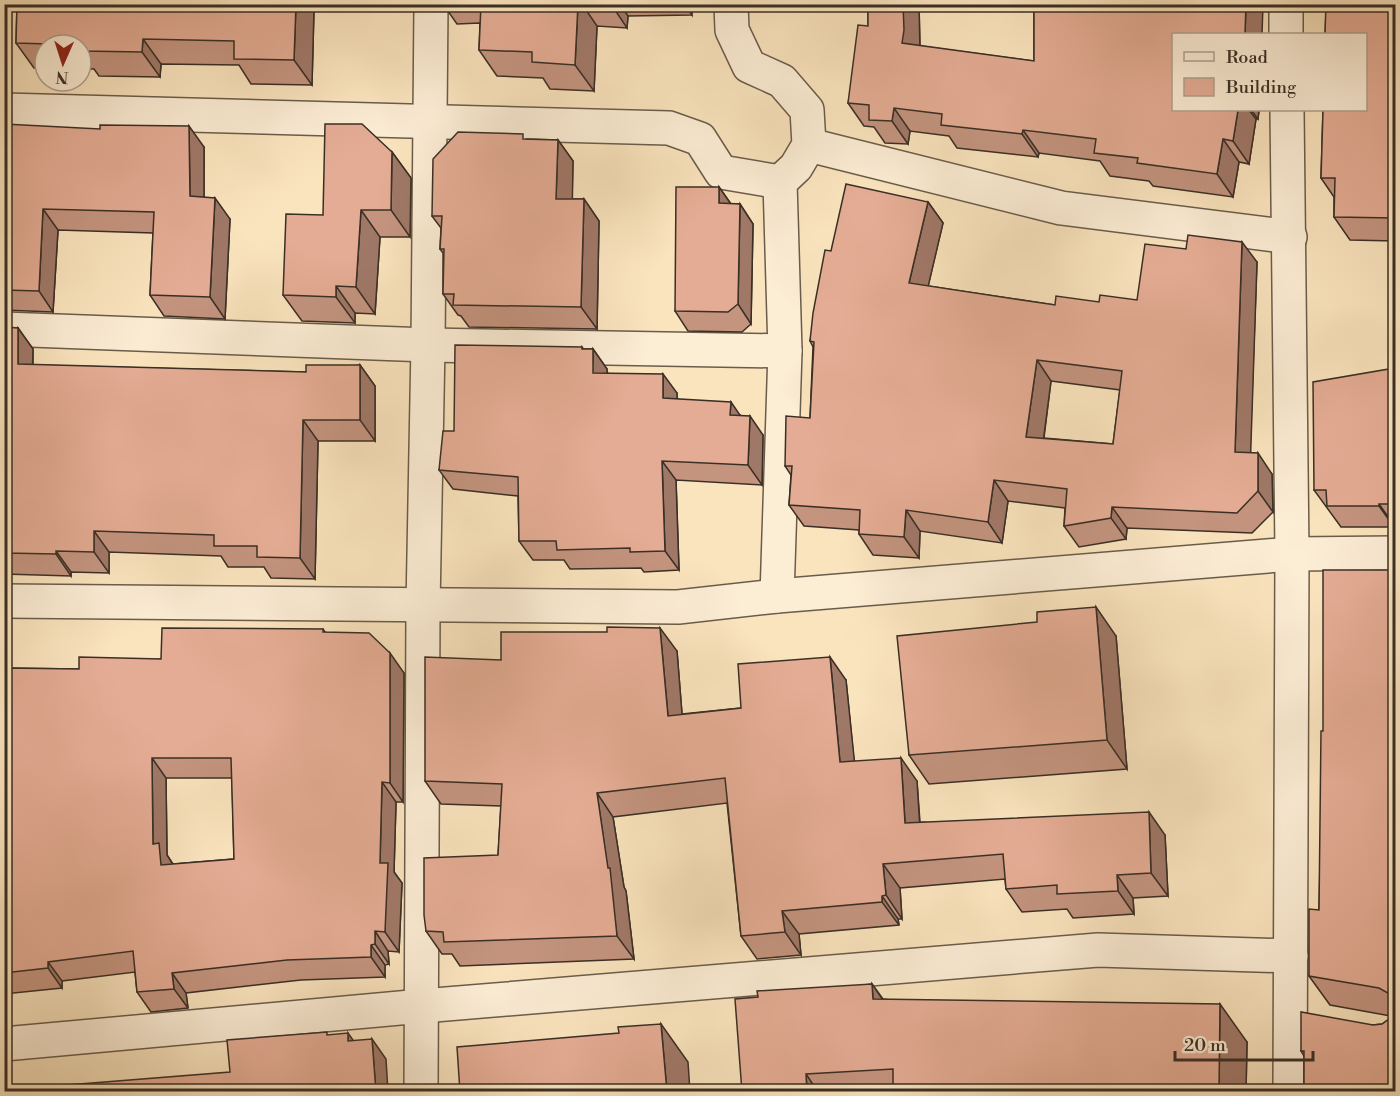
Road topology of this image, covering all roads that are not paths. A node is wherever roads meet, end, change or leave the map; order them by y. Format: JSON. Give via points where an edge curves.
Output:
{"nodes":[{"id":1,"x":430,"y":4,"type":"edge"},
{"id":2,"x":731,"y":4,"type":"edge"},
{"id":3,"x":1286,"y":4,"type":"edge"},
{"id":4,"x":1286,"y":33,"type":"edge"},
{"id":5,"x":4,"y":110,"type":"edge"},
{"id":6,"x":1287,"y":111,"type":"edge"},
{"id":7,"x":430,"y":122,"type":"junction"},
{"id":8,"x":809,"y":145,"type":"junction"},
{"id":9,"x":780,"y":182,"type":"junction"},
{"id":10,"x":1290,"y":237,"type":"junction"},
{"id":11,"x":4,"y":329,"type":"edge"},
{"id":12,"x":428,"y":345,"type":"junction"},
{"id":13,"x":785,"y":351,"type":"junction"},
{"id":14,"x":1395,"y":553,"type":"edge"},
{"id":15,"x":1292,"y":554,"type":"junction"},
{"id":16,"x":777,"y":596,"type":"junction"},
{"id":17,"x":4,"y":601,"type":"edge"},
{"id":18,"x":423,"y":606,"type":"junction"},
{"id":19,"x":1291,"y":956,"type":"junction"},
{"id":20,"x":422,"y":1006,"type":"junction"},
{"id":21,"x":4,"y":1044,"type":"edge"},
{"id":22,"x":421,"y":1092,"type":"edge"},
{"id":23,"x":1290,"y":1092,"type":"edge"}],
"edges":[{"from":1,"to":7,"type":"street"},
{"from":2,"to":8,"type":"street","via":[[732,30],[749,66],[782,81],[807,110]]},
{"from":3,"to":4,"type":"street"},
{"from":5,"to":7,"type":"street"},
{"from":6,"to":10,"type":"street"},
{"from":7,"to":9,"type":"street","via":[[669,128],[700,140],[721,172]]},
{"from":7,"to":12,"type":"street"},
{"from":8,"to":9,"type":"street","via":[[796,167]]},
{"from":8,"to":10,"type":"street","via":[[1061,208]]},
{"from":9,"to":13,"type":"street"},
{"from":10,"to":15,"type":"street"},
{"from":11,"to":12,"type":"street"},
{"from":12,"to":13,"type":"street"},
{"from":12,"to":18,"type":"street"},
{"from":13,"to":16,"type":"street"},
{"from":14,"to":15,"type":"street"},
{"from":15,"to":16,"type":"street"},
{"from":15,"to":19,"type":"street"},
{"from":16,"to":18,"type":"street","via":[[678,607]]},
{"from":17,"to":18,"type":"street"},
{"from":18,"to":20,"type":"street"},
{"from":19,"to":20,"type":"street","via":[[1098,950]]},
{"from":19,"to":23,"type":"street","via":[[1303,1019]]},
{"from":20,"to":21,"type":"street"},
{"from":20,"to":22,"type":"street"}]}
